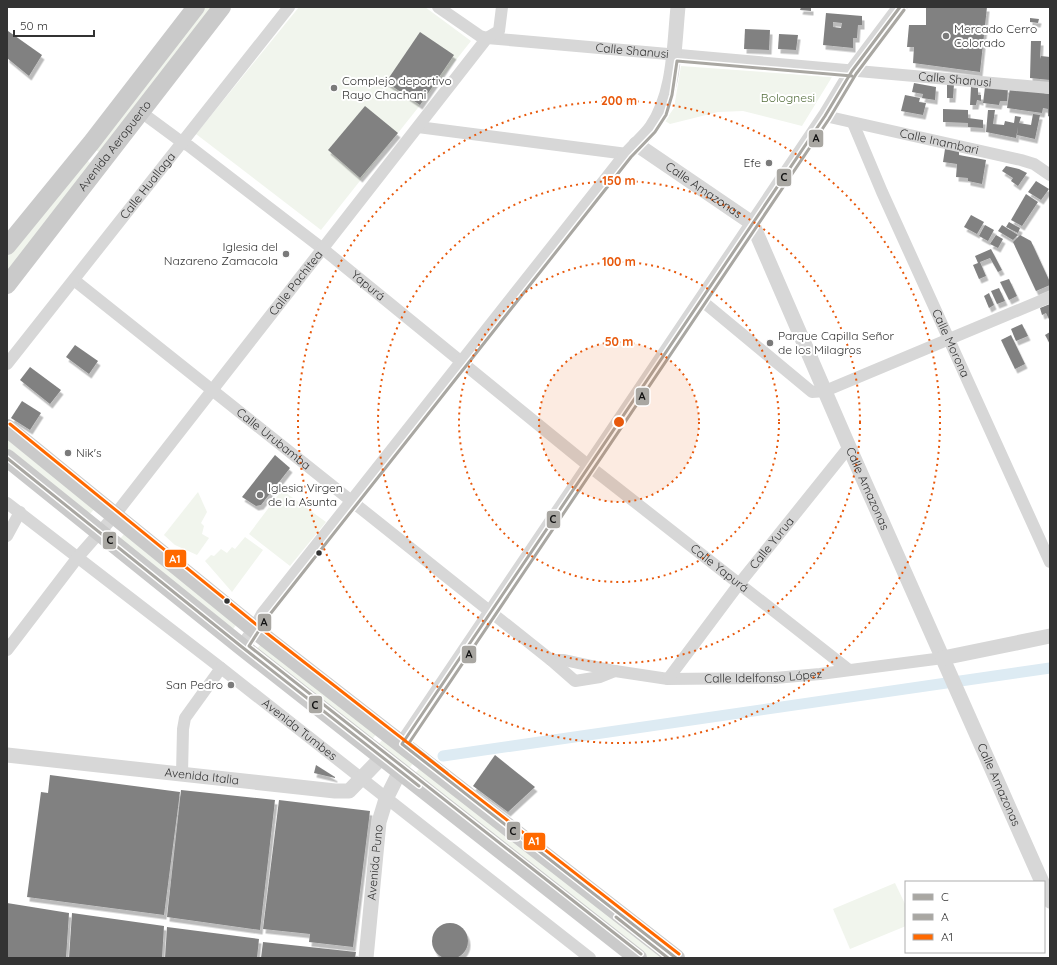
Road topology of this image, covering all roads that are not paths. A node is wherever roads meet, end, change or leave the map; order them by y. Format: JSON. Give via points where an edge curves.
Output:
{"nodes":[{"id":1,"x":196,"y":7,"type":"edge"},
{"id":2,"x":222,"y":7,"type":"edge"},
{"id":3,"x":289,"y":7,"type":"edge"},
{"id":4,"x":438,"y":7,"type":"edge"},
{"id":5,"x":502,"y":7,"type":"edge"},
{"id":6,"x":678,"y":7,"type":"edge"},
{"id":7,"x":900,"y":7,"type":"edge"},
{"id":8,"x":487,"y":38,"type":"junction"},
{"id":9,"x":673,"y":56,"type":"junction"},
{"id":10,"x":852,"y":71,"type":"junction"},
{"id":11,"x":1050,"y":88,"type":"edge"},
{"id":12,"x":141,"y":112,"type":"junction"},
{"id":13,"x":825,"y":116,"type":"junction"},
{"id":14,"x":853,"y":123,"type":"junction"},
{"id":15,"x":418,"y":127,"type":"junction"},
{"id":16,"x":183,"y":143,"type":"junction"},
{"id":17,"x":631,"y":149,"type":"junction"},
{"id":18,"x":1050,"y":175,"type":"edge"},
{"id":19,"x":752,"y":223,"type":"junction"},
{"id":20,"x":7,"y":246,"type":"edge"},
{"id":21,"x":323,"y":249,"type":"junction"},
{"id":22,"x":74,"y":280,"type":"junction"},
{"id":23,"x":7,"y":286,"type":"edge"},
{"id":24,"x":1050,"y":297,"type":"edge"},
{"id":25,"x":701,"y":300,"type":"junction"},
{"id":26,"x":949,"y":340,"type":"junction"},
{"id":27,"x":464,"y":363,"type":"junction"},
{"id":28,"x":7,"y":364,"type":"edge"},
{"id":29,"x":212,"y":390,"type":"junction"},
{"id":30,"x":825,"y":392,"type":"junction"},
{"id":31,"x":7,"y":428,"type":"edge"},
{"id":32,"x":849,"y":447,"type":"junction"},
{"id":33,"x":7,"y":458,"type":"edge"},
{"id":34,"x":589,"y":466,"type":"junction"},
{"id":35,"x":353,"y":502,"type":"junction"},
{"id":36,"x":7,"y":503,"type":"edge"},
{"id":37,"x":20,"y":512,"type":"junction"},
{"id":38,"x":114,"y":516,"type":"junction"},
{"id":39,"x":100,"y":532,"type":"junction"},
{"id":40,"x":7,"y":536,"type":"edge"},
{"id":41,"x":1044,"y":537,"type":"edge"},
{"id":42,"x":78,"y":557,"type":"junction"},
{"id":43,"x":1050,"y":562,"type":"edge"},
{"id":44,"x":739,"y":584,"type":"junction"},
{"id":45,"x":491,"y":614,"type":"junction"},
{"id":46,"x":256,"y":630,"type":"junction"},
{"id":47,"x":1050,"y":636,"type":"edge"},
{"id":48,"x":242,"y":647,"type":"junction"},
{"id":49,"x":7,"y":650,"type":"edge"},
{"id":50,"x":551,"y":660,"type":"junction"},
{"id":51,"x":946,"y":664,"type":"junction"},
{"id":52,"x":221,"y":668,"type":"junction"},
{"id":53,"x":849,"y":670,"type":"junction"},
{"id":54,"x":615,"y":671,"type":"junction"},
{"id":55,"x":668,"y":679,"type":"junction"},
{"id":56,"x":402,"y":744,"type":"junction"},
{"id":57,"x":7,"y":755,"type":"edge"},
{"id":58,"x":382,"y":757,"type":"junction"},
{"id":59,"x":400,"y":771,"type":"junction"},
{"id":60,"x":182,"y":774,"type":"junction"},
{"id":61,"x":362,"y":778,"type":"junction"},
{"id":62,"x":386,"y":799,"type":"junction"},
{"id":63,"x":1042,"y":881,"type":"edge"},
{"id":64,"x":1045,"y":889,"type":"edge"},
{"id":65,"x":1050,"y":901,"type":"edge"},
{"id":66,"x":366,"y":958,"type":"edge"},
{"id":67,"x":590,"y":958,"type":"edge"},
{"id":68,"x":638,"y":958,"type":"edge"},
{"id":69,"x":676,"y":958,"type":"edge"}],
"edges":[{"from":1,"to":20,"type":"main road","name":"Avenida Aeropuerto","via":[[88,147]]},
{"from":2,"to":12,"type":"main road","name":"Avenida Aeropuerto"},
{"from":3,"to":16,"type":"street","name":"Calle Huallaga"},
{"from":4,"to":8,"type":"street","name":"Calle Shanusi","via":[[480,36]]},
{"from":5,"to":8,"type":"street","name":"Calle Pachitea","via":[[499,31]]},
{"from":6,"to":9,"type":"street"},
{"from":7,"to":10,"type":"street"},
{"from":8,"to":9,"type":"street","name":"Calle Shanusi"},
{"from":8,"to":15,"type":"street","name":"Calle Pachitea"},
{"from":9,"to":10,"type":"street","name":"Calle Shanusi"},
{"from":9,"to":17,"type":"street","via":[[668,91],[662,108],[651,128]]},
{"from":10,"to":11,"type":"street","name":"Calle Shanusi"},
{"from":10,"to":13,"type":"street"},
{"from":12,"to":16,"type":"street","name":"Yapurá"},
{"from":12,"to":23,"type":"main road","name":"Avenida Aeropuerto"},
{"from":13,"to":14,"type":"street","name":"Calle Inambari"},
{"from":13,"to":19,"type":"street"},
{"from":14,"to":18,"type":"street","name":"Calle Inambari","via":[[1021,160],[1034,164]]},
{"from":14,"to":26,"type":"street","name":"Calle Morona","via":[[867,160]]},
{"from":15,"to":17,"type":"street","name":"Calle Amazonas"},
{"from":15,"to":21,"type":"street","name":"Calle Pachitea"},
{"from":16,"to":21,"type":"street","name":"Yapurá"},
{"from":16,"to":22,"type":"street","name":"Calle Huallaga"},
{"from":17,"to":19,"type":"street","name":"Calle Amazonas"},
{"from":17,"to":27,"type":"street"},
{"from":19,"to":25,"type":"street"},
{"from":19,"to":30,"type":"street","name":"Calle Amazonas"},
{"from":21,"to":27,"type":"street","name":"Yapurá"},
{"from":21,"to":29,"type":"street","name":"Calle Pachitea"},
{"from":22,"to":28,"type":"street","name":"Calle Huallaga"},
{"from":22,"to":29,"type":"street","name":"Calle Urubamba"},
{"from":24,"to":26,"type":"street"},
{"from":25,"to":30,"type":"street","via":[[812,392]]},
{"from":25,"to":34,"type":"street"},
{"from":26,"to":30,"type":"street"},
{"from":26,"to":41,"type":"street","name":"Calle Morona"},
{"from":27,"to":34,"type":"street","name":"Yapurá"},
{"from":27,"to":35,"type":"street"},
{"from":29,"to":35,"type":"street","name":"Calle Urubamba"},
{"from":29,"to":38,"type":"street","name":"Calle Pachitea"},
{"from":30,"to":32,"type":"street","name":"Calle Amazonas"},
{"from":31,"to":38,"type":"main road"},
{"from":32,"to":44,"type":"street","name":"Calle Yurua"},
{"from":32,"to":51,"type":"street","name":"Calle Amazonas"},
{"from":33,"to":39,"type":"main road"},
{"from":34,"to":44,"type":"street","name":"Calle Yapurá"},
{"from":34,"to":45,"type":"street"},
{"from":35,"to":45,"type":"street","name":"Calle Urubamba"},
{"from":35,"to":46,"type":"street","via":[[263,615]]},
{"from":36,"to":37,"type":"street","name":"Avenida Tumbes"},
{"from":37,"to":40,"type":"street"},
{"from":37,"to":42,"type":"street","name":"Avenida Tumbes"},
{"from":38,"to":39,"type":"street","name":"Calle Pachitea"},
{"from":38,"to":46,"type":"main road"},
{"from":39,"to":42,"type":"street","name":"Calle Pachitea"},
{"from":39,"to":48,"type":"main road"},
{"from":41,"to":43,"type":"street","name":"Calle Morona"},
{"from":42,"to":49,"type":"street","name":"Calle Pachitea"},
{"from":42,"to":52,"type":"street","name":"Avenida Tumbes"},
{"from":44,"to":53,"type":"street","name":"Calle Yapurá"},
{"from":44,"to":55,"type":"street","name":"Calle Yurua"},
{"from":45,"to":50,"type":"street"},
{"from":45,"to":56,"type":"street"},
{"from":46,"to":48,"type":"street"},
{"from":46,"to":56,"type":"main road"},
{"from":47,"to":51,"type":"street","name":"Calle Idelfonso López"},
{"from":48,"to":58,"type":"main road"},
{"from":50,"to":54,"type":"street","name":"Calle Idelfonso López","via":[[564,660]]},
{"from":50,"to":54,"type":"street","via":[[575,681],[600,677]]},
{"from":51,"to":53,"type":"street","name":"Calle Idelfonso López"},
{"from":51,"to":63,"type":"street","name":"Calle Amazonas"},
{"from":52,"to":60,"type":"street","via":[[185,718]]},
{"from":52,"to":61,"type":"street","name":"Avenida Tumbes"},
{"from":53,"to":55,"type":"street","name":"Calle Idelfonso López","via":[[775,678]]},
{"from":54,"to":55,"type":"street","name":"Calle Idelfonso López"},
{"from":56,"to":69,"type":"main road"},
{"from":57,"to":60,"type":"street","name":"Avenida Italia"},
{"from":58,"to":59,"type":"main road"},
{"from":58,"to":61,"type":"street","name":"Avenida Italia"},
{"from":59,"to":62,"type":"street","name":"Avenida Puno"},
{"from":59,"to":68,"type":"main road"},
{"from":60,"to":61,"type":"street","name":"Avenida Italia","via":[[335,791],[349,791]]},
{"from":61,"to":62,"type":"street","name":"Avenida Tumbes"},
{"from":62,"to":66,"type":"street","name":"Avenida Puno","via":[[379,822]]},
{"from":62,"to":67,"type":"street","name":"Avenida Tumbes"},
{"from":64,"to":65,"type":"street"}]}
